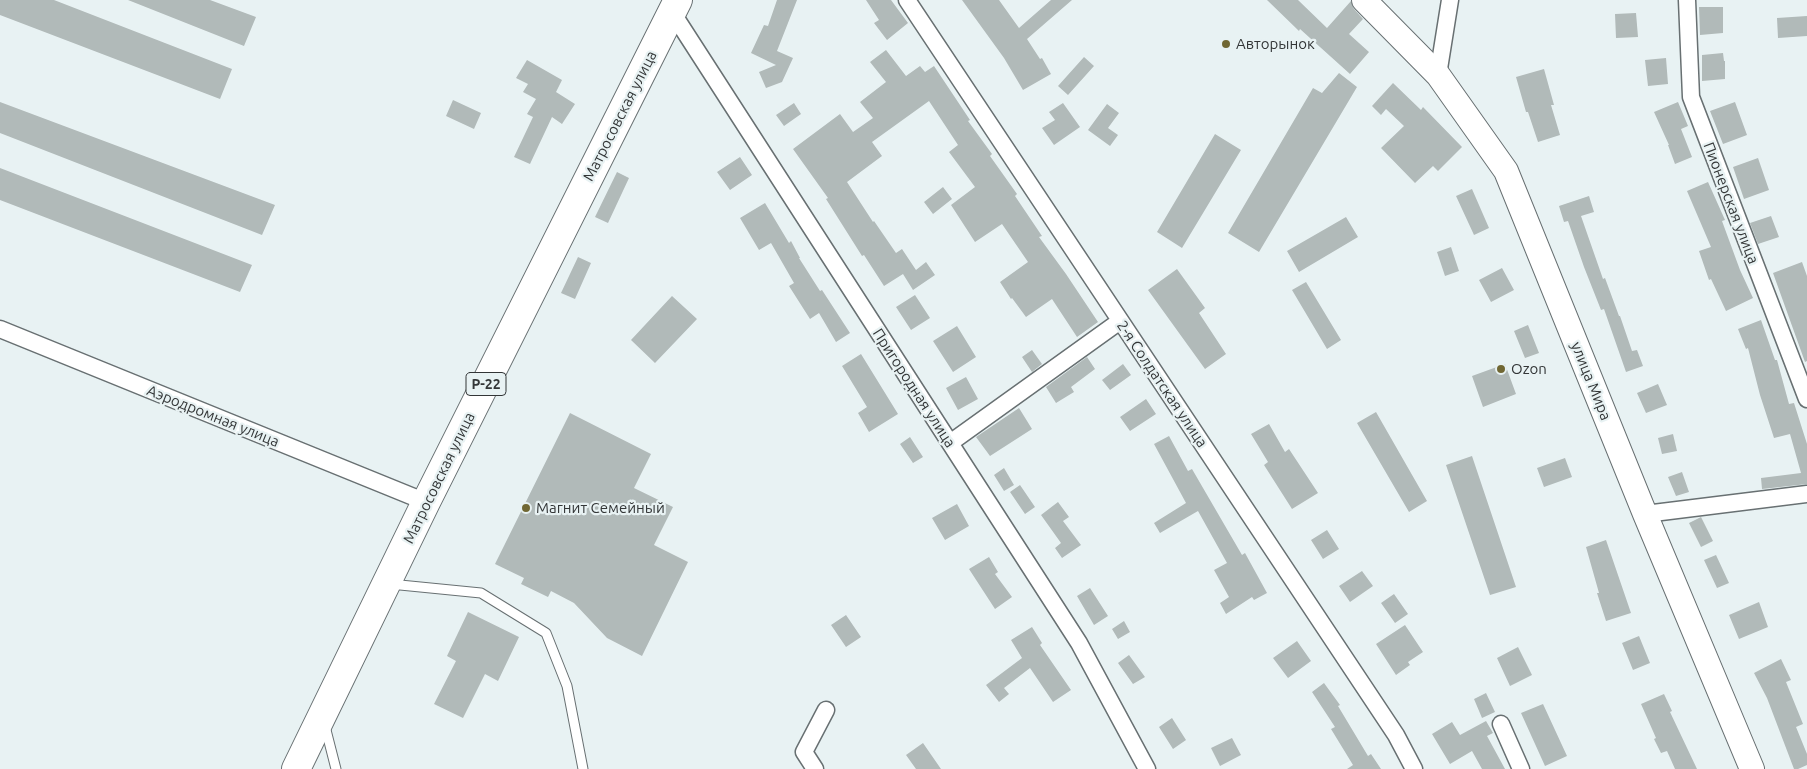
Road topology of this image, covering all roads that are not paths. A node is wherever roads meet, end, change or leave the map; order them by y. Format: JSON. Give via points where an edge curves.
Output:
{"nodes":[{"id":1,"x":907,"y":0,"type":"edge"},
{"id":2,"x":1364,"y":0,"type":"edge"},
{"id":3,"x":1450,"y":0,"type":"edge"},
{"id":4,"x":1686,"y":0,"type":"edge"},
{"id":5,"x":675,"y":6,"type":"edge"},
{"id":6,"x":1438,"y":75,"type":"junction"},
{"id":7,"x":1120,"y":321,"type":"junction"},
{"id":8,"x":0,"y":329,"type":"edge"},
{"id":9,"x":1807,"y":400,"type":"edge"},
{"id":10,"x":950,"y":443,"type":"junction"},
{"id":11,"x":1807,"y":494,"type":"edge"},
{"id":12,"x":426,"y":502,"type":"junction"},
{"id":13,"x":1645,"y":514,"type":"junction"},
{"id":14,"x":388,"y":584,"type":"junction"},
{"id":15,"x":826,"y":710,"type":"dead end"},
{"id":16,"x":322,"y":714,"type":"junction"},
{"id":17,"x":1501,"y":724,"type":"dead end"},
{"id":18,"x":296,"y":769,"type":"edge"},
{"id":19,"x":336,"y":769,"type":"edge"},
{"id":20,"x":583,"y":769,"type":"edge"},
{"id":21,"x":815,"y":769,"type":"edge"},
{"id":22,"x":1148,"y":769,"type":"edge"},
{"id":23,"x":1414,"y":769,"type":"edge"},
{"id":24,"x":1521,"y":769,"type":"edge"},
{"id":25,"x":1752,"y":769,"type":"edge"}],
"edges":[{"from":1,"to":7,"type":"street","name":"2-я Солдатская улица"},
{"from":2,"to":6,"type":"street","name":"улица Мира"},
{"from":3,"to":6,"type":"street"},
{"from":4,"to":9,"type":"street","name":"Пионерская улица","via":[[1690,97]]},
{"from":5,"to":10,"type":"street","name":"Пригородная улица"},
{"from":5,"to":12,"type":"highway","name":"Матросовская улица","number":"Р-22"},
{"from":6,"to":13,"type":"street","name":"улица Мира","via":[[1506,171]]},
{"from":7,"to":10,"type":"street"},
{"from":7,"to":23,"type":"street","name":"2-я Солдатская улица","via":[[1396,735]]},
{"from":8,"to":12,"type":"street","name":"Аэродромная улица"},
{"from":10,"to":22,"type":"street","name":"Пригородная улица","via":[[1079,643]]},
{"from":11,"to":13,"type":"street"},
{"from":12,"to":14,"type":"highway","name":"Матросовская улица","number":"Р-22"},
{"from":13,"to":25,"type":"street","name":"улица Мира"},
{"from":14,"to":16,"type":"highway","name":"Матросовская улица","number":"Р-22"},
{"from":14,"to":20,"type":"lane","via":[[481,593],[546,633],[567,686]]},
{"from":15,"to":21,"type":"street","via":[[804,752]]},
{"from":16,"to":18,"type":"highway","name":"Матросовская улица","number":"Р-22"},
{"from":16,"to":19,"type":"lane"},
{"from":17,"to":24,"type":"street"}]}
